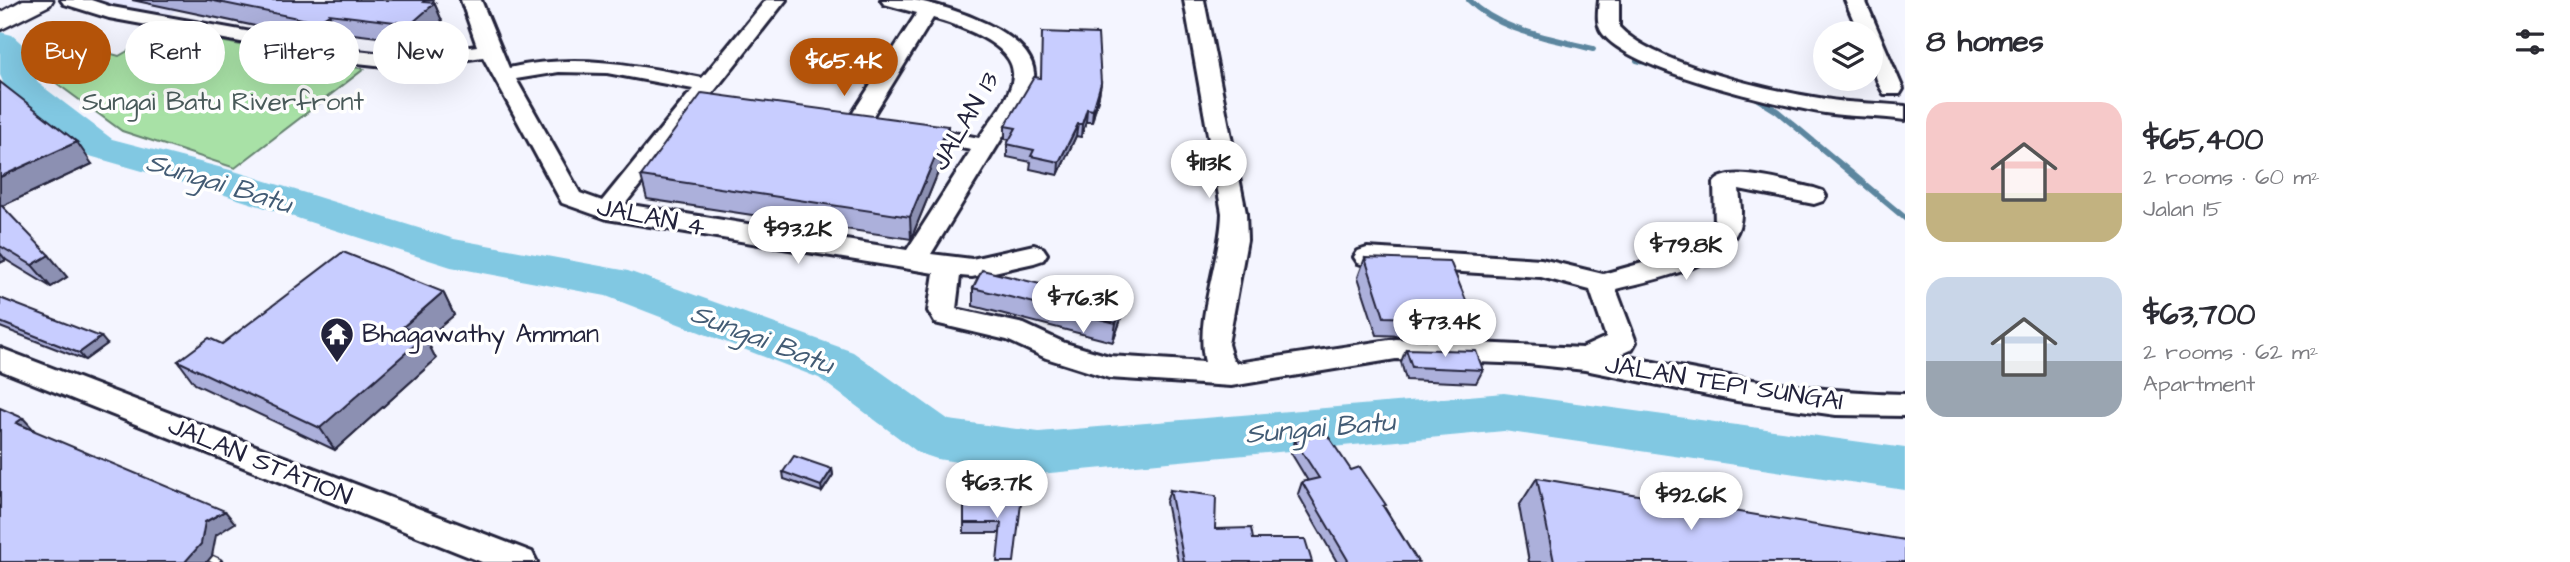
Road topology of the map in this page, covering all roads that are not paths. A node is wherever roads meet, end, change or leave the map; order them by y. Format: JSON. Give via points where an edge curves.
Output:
{"nodes":[{"id":1,"x":16,"y":0,"type":"edge"},
{"id":2,"x":40,"y":0,"type":"edge"},
{"id":3,"x":471,"y":0,"type":"edge"},
{"id":4,"x":776,"y":0,"type":"edge"},
{"id":5,"x":891,"y":0,"type":"edge"},
{"id":6,"x":1194,"y":0,"type":"edge"},
{"id":7,"x":1609,"y":0,"type":"edge"},
{"id":8,"x":1855,"y":0,"type":"edge"},
{"id":9,"x":78,"y":1,"type":"edge"},
{"id":10,"x":0,"y":9,"type":"edge"},
{"id":11,"x":928,"y":11,"type":"junction"},
{"id":12,"x":1864,"y":21,"type":"edge"},
{"id":13,"x":0,"y":23,"type":"edge"},
{"id":14,"x":489,"y":50,"type":"junction"},
{"id":15,"x":1883,"y":67,"type":"edge"},
{"id":16,"x":505,"y":75,"type":"junction"},
{"id":17,"x":1892,"y":89,"type":"dead end"},
{"id":18,"x":702,"y":93,"type":"junction"},
{"id":19,"x":723,"y":104,"type":"edge"},
{"id":20,"x":1905,"y":113,"type":"edge"},
{"id":21,"x":831,"y":118,"type":"edge"},
{"id":22,"x":858,"y":121,"type":"junction"},
{"id":23,"x":984,"y":146,"type":"junction"},
{"id":24,"x":1814,"y":196,"type":"dead end"},
{"id":25,"x":607,"y":211,"type":"junction"},
{"id":26,"x":1034,"y":254,"type":"dead end"},
{"id":27,"x":1367,"y":257,"type":"edge"},
{"id":28,"x":913,"y":262,"type":"junction"},
{"id":29,"x":948,"y":266,"type":"junction"},
{"id":30,"x":1601,"y":284,"type":"junction"},
{"id":31,"x":0,"y":359,"type":"edge"},
{"id":32,"x":1585,"y":359,"type":"junction"},
{"id":33,"x":1231,"y":375,"type":"junction"},
{"id":34,"x":1905,"y":405,"type":"edge"},
{"id":35,"x":520,"y":562,"type":"edge"}],
"edges":[{"from":1,"to":10,"type":"main road"},
{"from":2,"to":13,"type":"main road"},
{"from":3,"to":14,"type":"street","name":"JALAN 4"},
{"from":4,"to":18,"type":"street"},
{"from":5,"to":11,"type":"street","name":"JALAN 13"},
{"from":6,"to":33,"type":"street","via":[[1234,213],[1234,240],[1214,344],[1219,363]]},
{"from":7,"to":20,"type":"street","via":[[1606,20],[1612,34],[1654,59],[1825,106]]},
{"from":8,"to":12,"type":"street"},
{"from":9,"to":14,"type":"street","via":[[109,12],[357,57],[402,62]]},
{"from":11,"to":22,"type":"street"},
{"from":11,"to":23,"type":"street","name":"JALAN 13","via":[[1006,41],[1020,56],[1024,74],[1018,94]]},
{"from":14,"to":16,"type":"street","name":"JALAN 4"},
{"from":15,"to":17,"type":"street"},
{"from":16,"to":18,"type":"street","via":[[537,66],[577,63]]},
{"from":16,"to":25,"type":"street","name":"JALAN 4","via":[[571,198]]},
{"from":18,"to":19,"type":"street"},
{"from":18,"to":25,"type":"street"},
{"from":21,"to":22,"type":"street"},
{"from":22,"to":23,"type":"street"},
{"from":23,"to":28,"type":"street","name":"JALAN 13"},
{"from":24,"to":30,"type":"street","via":[[1733,180],[1726,183],[1730,216],[1723,236],[1707,250]]},
{"from":25,"to":28,"type":"street","name":"JALAN 4"},
{"from":26,"to":29,"type":"street","name":"JALAN 4","via":[[972,268]]},
{"from":27,"to":30,"type":"street","via":[[1541,268]]},
{"from":28,"to":29,"type":"street","name":"JALAN 4"},
{"from":29,"to":33,"type":"street","via":[[942,311],[951,319],[1014,331],[1056,351],[1110,367]]},
{"from":30,"to":32,"type":"street","name":"JALAN TEPI SUNGAI","via":[[1622,342]]},
{"from":31,"to":35,"type":"street","name":"JALAN STATION"},
{"from":32,"to":33,"type":"street","name":"JALAN TEPI SUNGAI","via":[[1396,349]]},
{"from":32,"to":34,"type":"street","name":"JALAN TEPI SUNGAI","via":[[1787,397],[1836,404]]}]}
